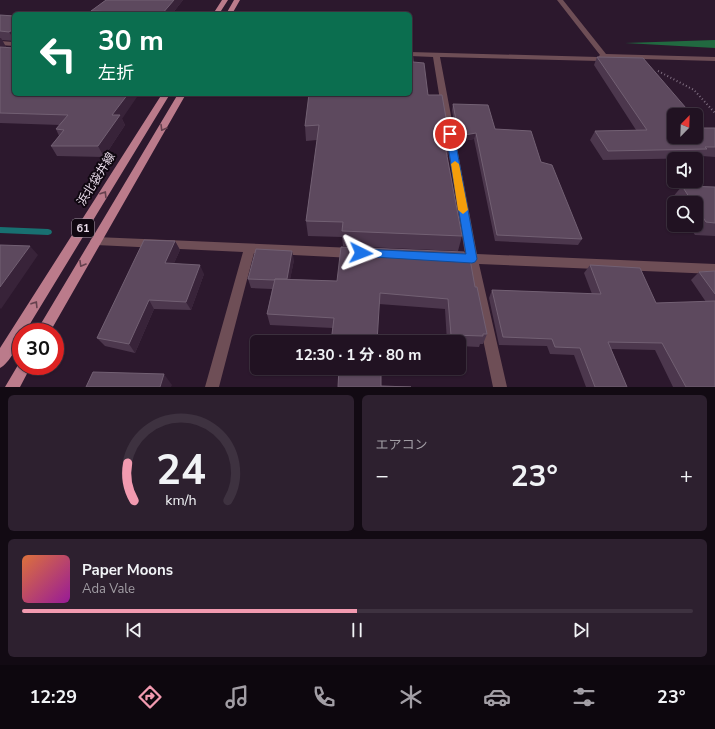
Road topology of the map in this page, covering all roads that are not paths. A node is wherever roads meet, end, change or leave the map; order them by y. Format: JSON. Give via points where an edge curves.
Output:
{"nodes":[{"id":1,"x":225,"y":0,"type":"edge"},
{"id":2,"x":237,"y":0,"type":"edge"},
{"id":3,"x":560,"y":0,"type":"edge"},
{"id":4,"x":217,"y":12,"type":"edge"},
{"id":5,"x":230,"y":12,"type":"edge"},
{"id":6,"x":0,"y":43,"type":"edge"},
{"id":7,"x":12,"y":44,"type":"edge"},
{"id":8,"x":412,"y":54,"type":"edge"},
{"id":9,"x":436,"y":55,"type":"junction"},
{"id":10,"x":604,"y":56,"type":"junction"},
{"id":11,"x":715,"y":59,"type":"edge"},
{"id":12,"x":165,"y":96,"type":"edge"},
{"id":13,"x":181,"y":96,"type":"edge"},
{"id":14,"x":96,"y":241,"type":"junction"},
{"id":15,"x":250,"y":248,"type":"junction"},
{"id":16,"x":361,"y":253,"type":"edge"},
{"id":17,"x":440,"y":257,"type":"edge"},
{"id":18,"x":472,"y":259,"type":"junction"},
{"id":19,"x":715,"y":269,"type":"edge"},
{"id":20,"x":48,"y":323,"type":"edge"},
{"id":21,"x":0,"y":361,"type":"edge"},
{"id":22,"x":19,"y":375,"type":"edge"},
{"id":23,"x":12,"y":387,"type":"edge"},
{"id":24,"x":212,"y":387,"type":"edge"},
{"id":25,"x":500,"y":387,"type":"edge"}],
"edges":[{"from":1,"to":4,"type":"main road"},
{"from":2,"to":5,"type":"main road"},
{"from":3,"to":10,"type":"street"},
{"from":6,"to":7,"type":"street"},
{"from":8,"to":9,"type":"street"},
{"from":9,"to":10,"type":"street","via":[[599,59]]},
{"from":9,"to":18,"type":"street"},
{"from":10,"to":11,"type":"street"},
{"from":21,"to":12,"type":"main road","name":"浜北袋井線","number":"61","one_way":true},
{"from":13,"to":14,"type":"main road","number":"61","one_way":true},
{"from":14,"to":15,"type":"street"},
{"from":14,"to":20,"type":"main road","number":"61","one_way":true},
{"from":15,"to":16,"type":"street"},
{"from":15,"to":24,"type":"street"},
{"from":17,"to":18,"type":"street"},
{"from":18,"to":19,"type":"street"},
{"from":18,"to":25,"type":"street"},
{"from":22,"to":23,"type":"main road"}]}
